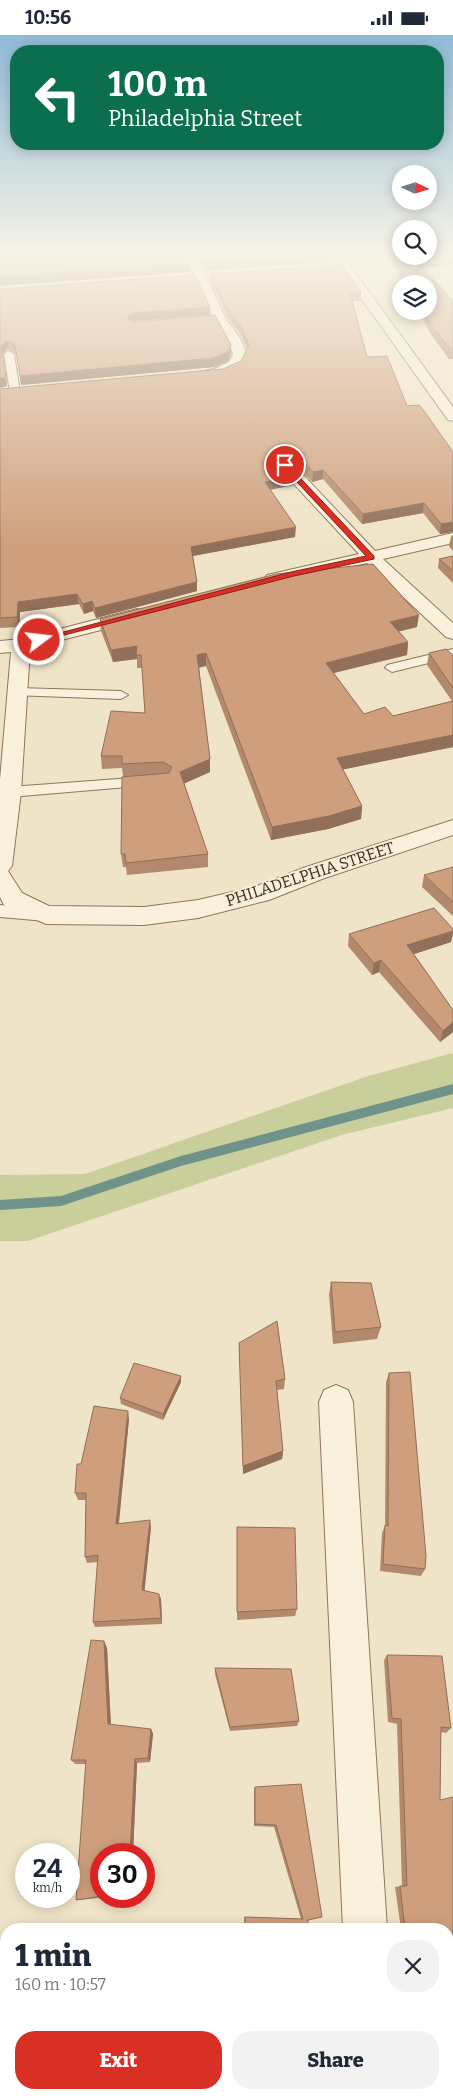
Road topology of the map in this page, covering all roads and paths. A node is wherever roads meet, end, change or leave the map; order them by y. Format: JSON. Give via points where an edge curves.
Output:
{"nodes":[{"id":1,"x":239,"y":352,"type":"edge"},
{"id":2,"x":406,"y":352,"type":"edge"},
{"id":3,"x":9,"y":354,"type":"edge"},
{"id":4,"x":188,"y":376,"type":"edge"},
{"id":5,"x":19,"y":392,"type":"joint"},
{"id":6,"x":0,"y":393,"type":"edge"},
{"id":7,"x":453,"y":417,"type":"edge"},
{"id":8,"x":285,"y":465,"type":"edge"},
{"id":9,"x":453,"y":538,"type":"edge"},
{"id":10,"x":371,"y":557,"type":"junction"},
{"id":11,"x":256,"y":584,"type":"edge"},
{"id":12,"x":152,"y":611,"type":"edge"},
{"id":13,"x":453,"y":633,"type":"edge"},
{"id":14,"x":21,"y":645,"type":"junction"},
{"id":15,"x":0,"y":647,"type":"edge"},
{"id":16,"x":453,"y":653,"type":"edge"},
{"id":17,"x":392,"y":669,"type":"dead end"},
{"id":18,"x":17,"y":692,"type":"junction"},
{"id":19,"x":121,"y":695,"type":"dead end"},
{"id":20,"x":164,"y":781,"type":"edge"},
{"id":21,"x":10,"y":792,"type":"junction"},
{"id":22,"x":453,"y":827,"type":"edge"},
{"id":23,"x":0,"y":866,"type":"edge"},
{"id":24,"x":0,"y":877,"type":"edge"},
{"id":25,"x":0,"y":911,"type":"edge"},
{"id":26,"x":46,"y":915,"type":"junction"},
{"id":27,"x":336,"y":1401,"type":"dead end"},
{"id":28,"x":365,"y":1923,"type":"edge"}],
"edges":[{"from":1,"to":4,"type":"street","via":[[235,365],[217,373]]},
{"from":2,"to":7,"type":"street"},
{"from":3,"to":5,"type":"lane"},
{"from":5,"to":6,"type":"street"},
{"from":8,"to":10,"type":"street"},
{"from":9,"to":10,"type":"street"},
{"from":10,"to":11,"type":"street"},
{"from":10,"to":13,"type":"street"},
{"from":12,"to":14,"type":"street"},
{"from":14,"to":15,"type":"street"},
{"from":14,"to":18,"type":"street"},
{"from":16,"to":17,"type":"lane"},
{"from":18,"to":19,"type":"lane"},
{"from":18,"to":21,"type":"street"},
{"from":20,"to":21,"type":"lane"},
{"from":21,"to":23,"type":"street"},
{"from":22,"to":26,"type":"street","name":"PHILADELPHIA STREET","via":[[260,894],[198,909],[144,916]]},
{"from":24,"to":26,"type":"street","name":"PHILADELPHIA STREET","via":[[13,899]]},
{"from":25,"to":26,"type":"lane","name":"PHILADELPHIA STREET"},
{"from":27,"to":28,"type":"street"}]}
